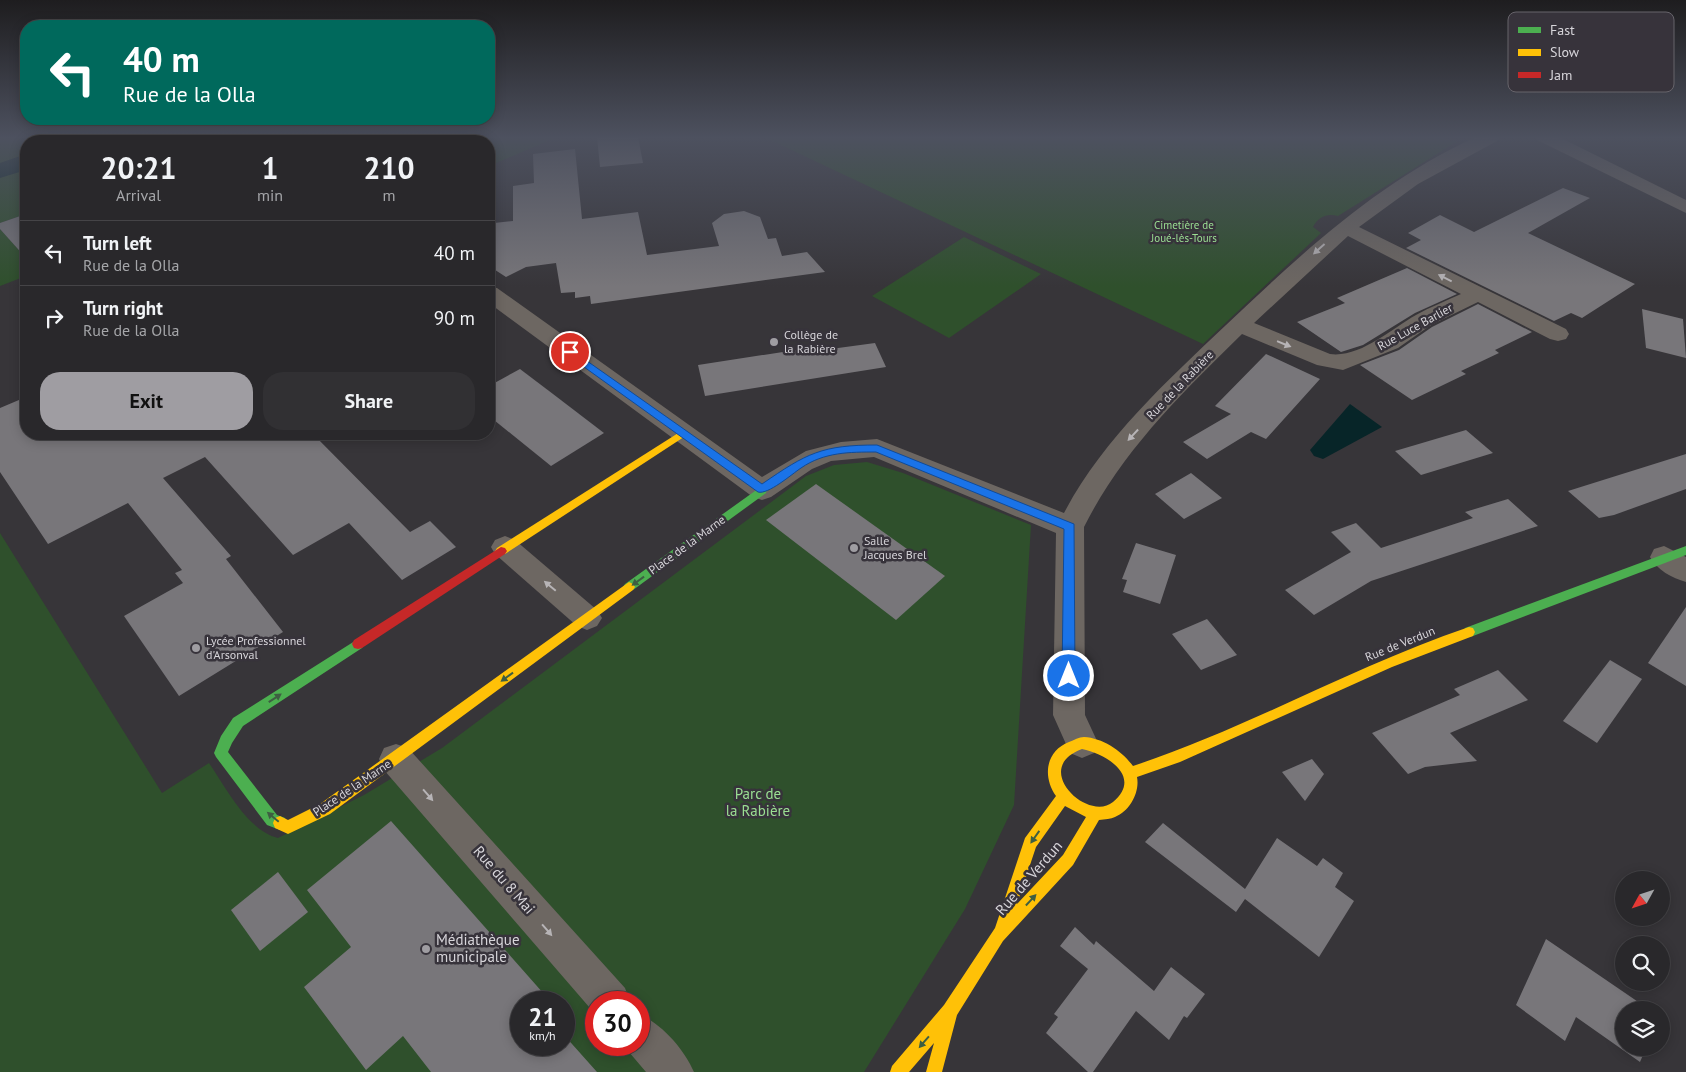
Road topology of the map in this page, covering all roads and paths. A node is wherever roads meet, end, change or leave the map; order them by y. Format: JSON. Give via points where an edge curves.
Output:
{"nodes":[{"id":1,"x":1400,"y":187,"type":"edge"},
{"id":2,"x":1646,"y":187,"type":"edge"},
{"id":3,"x":1686,"y":207,"type":"edge"},
{"id":4,"x":1345,"y":227,"type":"junction"},
{"id":5,"x":1478,"y":294,"type":"junction"},
{"id":6,"x":495,"y":297,"type":"edge"},
{"id":7,"x":1239,"y":326,"type":"junction"},
{"id":8,"x":1558,"y":334,"type":"dead end"},
{"id":9,"x":683,"y":433,"type":"junction"},
{"id":10,"x":762,"y":490,"type":"junction"},
{"id":11,"x":1070,"y":527,"type":"junction"},
{"id":12,"x":505,"y":547,"type":"junction"},
{"id":13,"x":1679,"y":559,"type":"edge"},
{"id":14,"x":587,"y":618,"type":"junction"},
{"id":15,"x":1082,"y":743,"type":"junction"},
{"id":16,"x":396,"y":758,"type":"junction"},
{"id":17,"x":1129,"y":774,"type":"junction"},
{"id":18,"x":1063,"y":797,"type":"junction"},
{"id":19,"x":1096,"y":813,"type":"junction"},
{"id":20,"x":998,"y":936,"type":"junction"},
{"id":21,"x":601,"y":991,"type":"edge"},
{"id":22,"x":950,"y":1011,"type":"junction"},
{"id":23,"x":650,"y":1046,"type":"edge"},
{"id":24,"x":673,"y":1072,"type":"edge"},
{"id":25,"x":898,"y":1072,"type":"edge"},
{"id":26,"x":934,"y":1072,"type":"edge"}],
"edges":[{"from":1,"to":4,"type":"street","name":"Rue de la Rabière"},
{"from":2,"to":3,"type":"street"},
{"from":5,"to":4,"type":"street","one_way":true},
{"from":4,"to":7,"type":"street","name":"Rue de la Rabière","one_way":true},
{"from":7,"to":5,"type":"street","name":"Rue Luce Barlier","one_way":true,"via":[[1325,360],[1343,363],[1390,343],[1423,320]]},
{"from":5,"to":8,"type":"street"},
{"from":6,"to":9,"type":"street"},
{"from":7,"to":11,"type":"street","name":"Rue de la Rabière","one_way":true,"via":[[1109,459]]},
{"from":9,"to":10,"type":"street"},
{"from":9,"to":12,"type":"main road","name":"Place de la Marne"},
{"from":10,"to":11,"type":"street","via":[[799,463],[821,454],[843,448],[877,448]]},
{"from":10,"to":14,"type":"main road","name":"Place de la Marne","one_way":true},
{"from":11,"to":15,"type":"street","name":"Rue de la Rabière","via":[[1069,715]]},
{"from":14,"to":12,"type":"street","one_way":true},
{"from":16,"to":12,"type":"main road","name":"Place de la Marne","one_way":true,"via":[[325,809],[288,828],[272,820],[221,754],[238,722]]},
{"from":13,"to":17,"type":"main road","name":"Rue de Verdun","via":[[1388,663],[1175,758]]},
{"from":14,"to":16,"type":"main road","name":"Place de la Marne","one_way":true},
{"from":15,"to":17,"type":"main road","via":[[1094,744],[1115,754]]},
{"from":15,"to":18,"type":"main road","via":[[1063,750],[1053,767],[1055,782]]},
{"from":16,"to":21,"type":"street","name":"Rue du 8 Mai","one_way":true},
{"from":17,"to":19,"type":"main road","via":[[1129,794],[1124,802],[1112,810]]},
{"from":18,"to":19,"type":"main road","via":[[1084,811]]},
{"from":18,"to":20,"type":"main road","name":"Rue de Verdun","one_way":true,"via":[[1030,843]]},
{"from":20,"to":19,"type":"main road","name":"Rue de Verdun","one_way":true,"via":[[1068,860]]},
{"from":20,"to":22,"type":"main road","name":"Rue de Verdun"},
{"from":22,"to":25,"type":"main road","name":"Rue de Verdun","one_way":true},
{"from":22,"to":26,"type":"main road","name":"Rue de Verdun"},
{"from":23,"to":24,"type":"street"}]}
